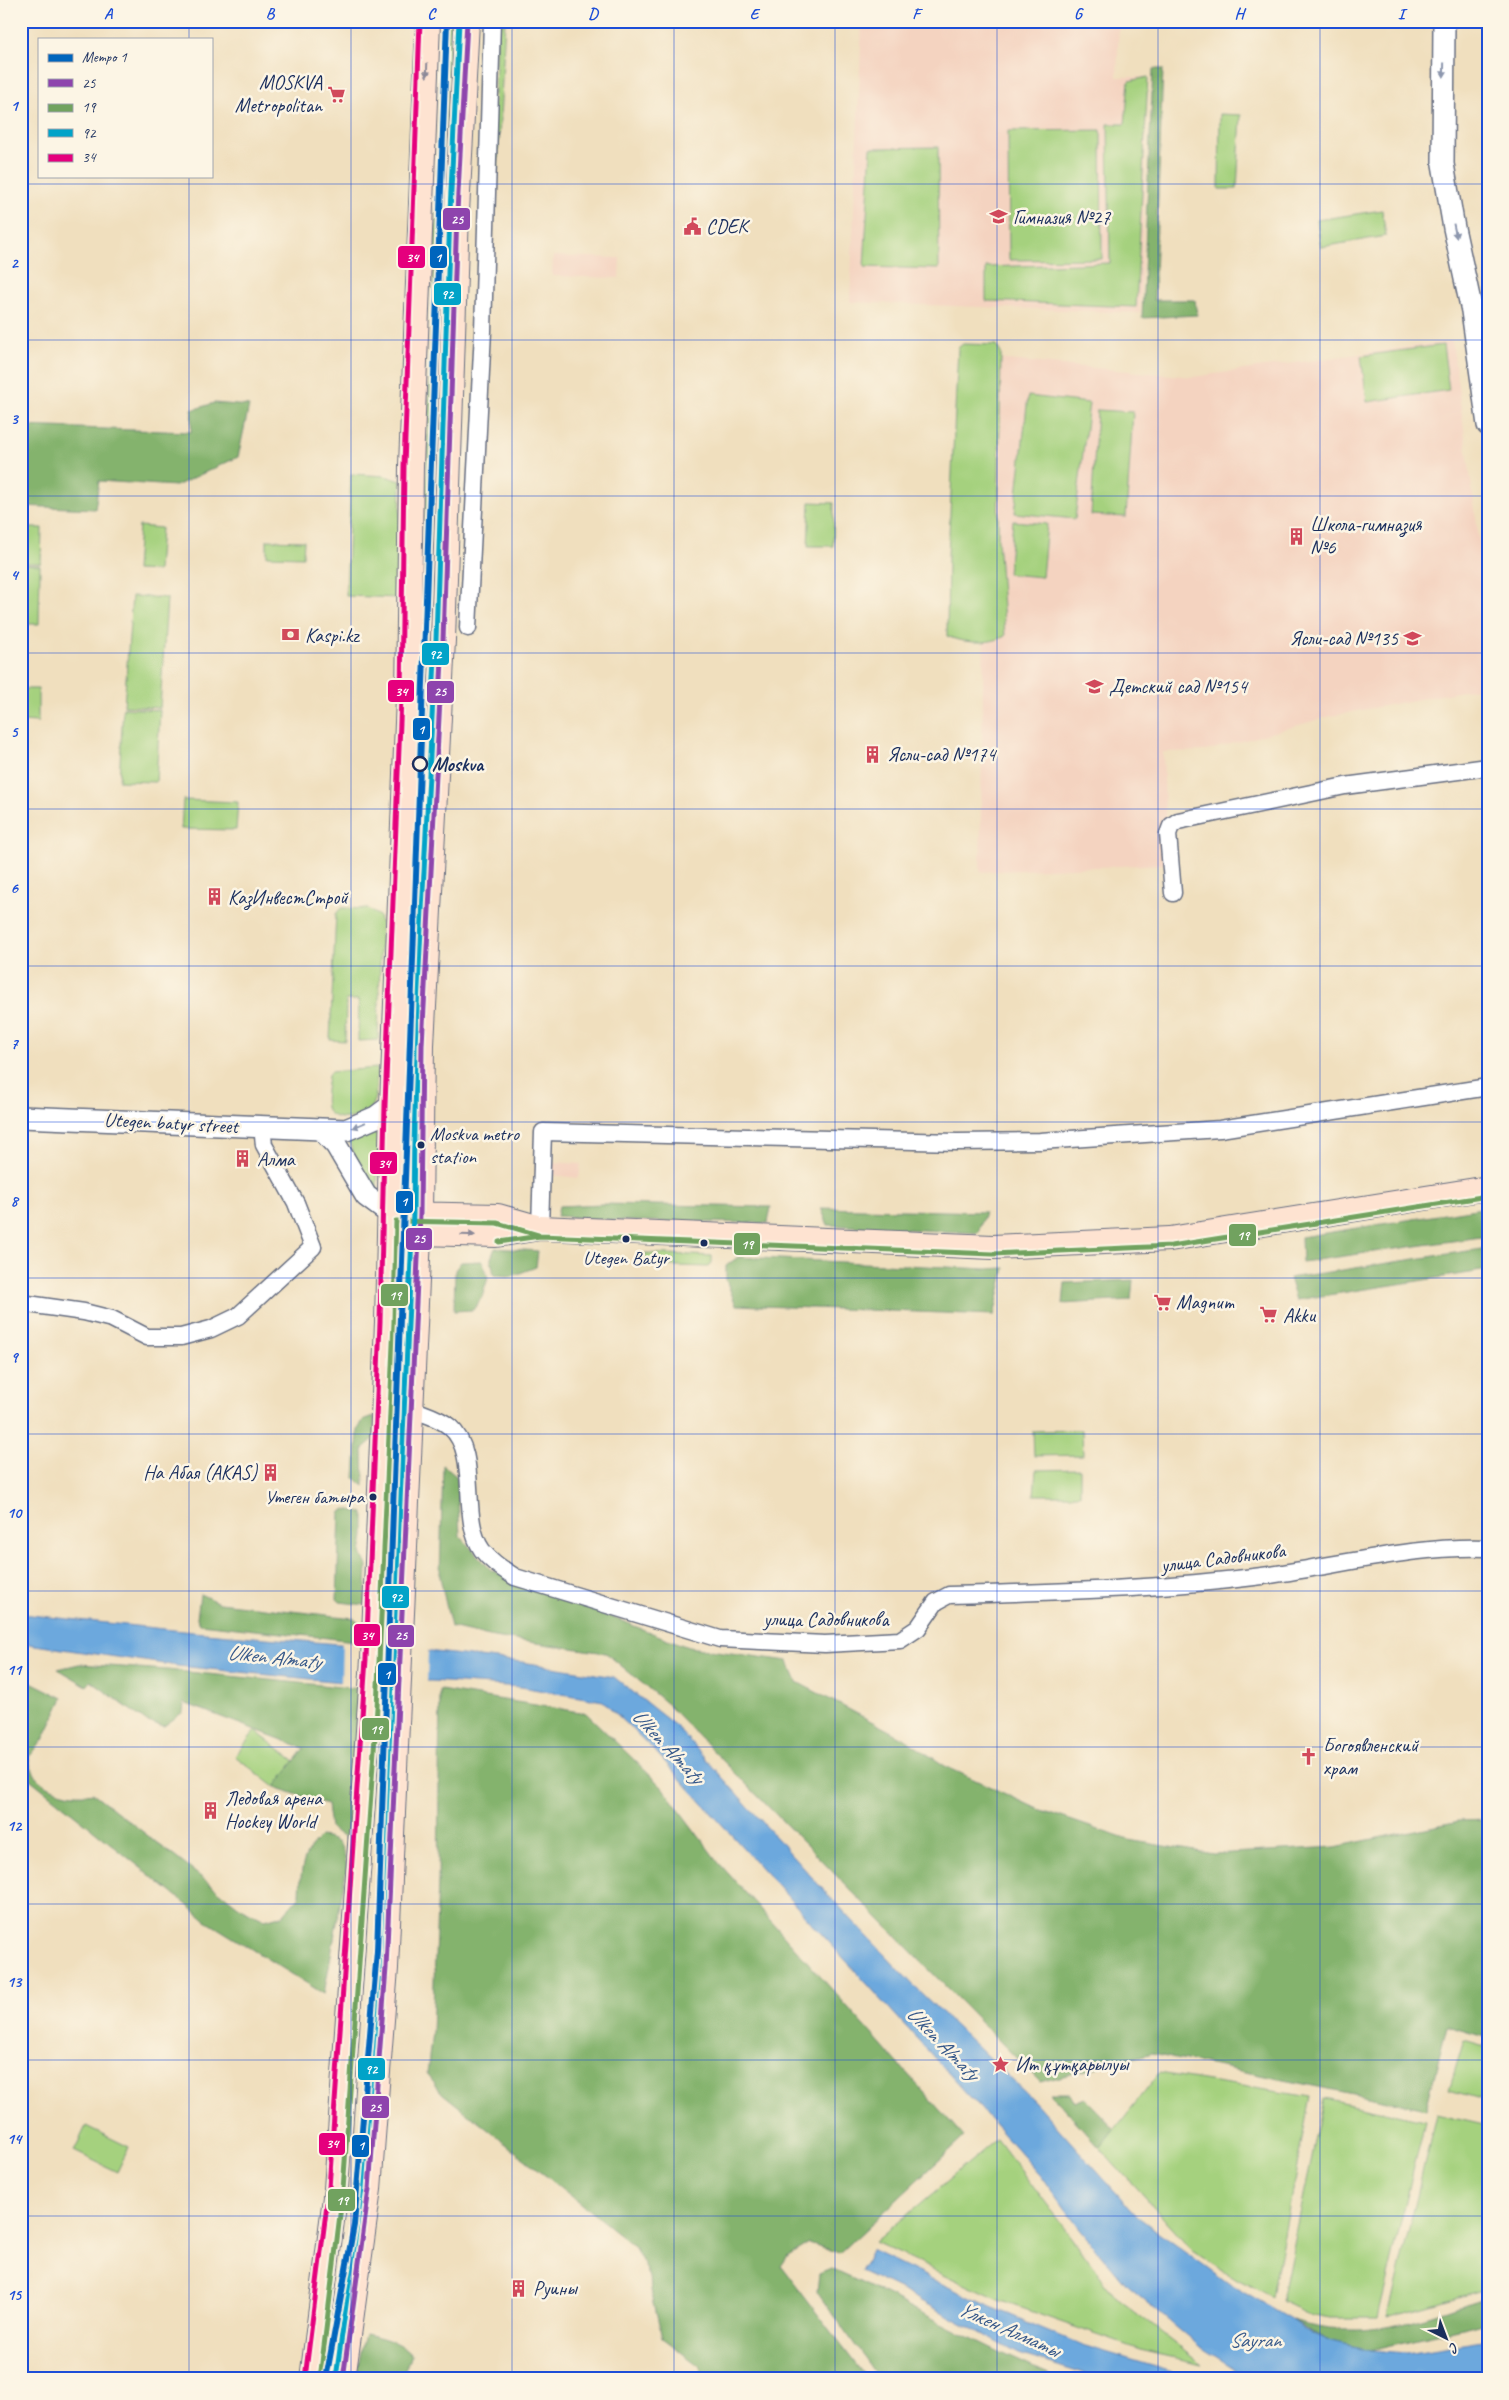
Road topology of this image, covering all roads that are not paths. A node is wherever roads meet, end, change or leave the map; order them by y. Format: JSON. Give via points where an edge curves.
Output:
{"nodes":[{"id":1,"x":428,"y":21,"type":"edge"},
{"id":2,"x":467,"y":21,"type":"edge"},
{"id":3,"x":492,"y":21,"type":"edge"},
{"id":4,"x":1444,"y":21,"type":"edge"},
{"id":5,"x":1488,"y":424,"type":"edge"},
{"id":6,"x":468,"y":628,"type":"dead end"},
{"id":7,"x":1488,"y":767,"type":"edge"},
{"id":8,"x":1173,"y":893,"type":"dead end"},
{"id":9,"x":1488,"y":1087,"type":"edge"},
{"id":10,"x":392,"y":1105,"type":"junction"},
{"id":11,"x":21,"y":1117,"type":"edge"},
{"id":12,"x":262,"y":1127,"type":"junction"},
{"id":13,"x":322,"y":1130,"type":"junction"},
{"id":14,"x":1488,"y":1188,"type":"edge"},
{"id":15,"x":389,"y":1213,"type":"junction"},
{"id":16,"x":420,"y":1224,"type":"junction"},
{"id":17,"x":540,"y":1228,"type":"junction"},
{"id":18,"x":21,"y":1303,"type":"edge"},
{"id":19,"x":412,"y":1409,"type":"junction"},
{"id":20,"x":1488,"y":1548,"type":"edge"},
{"id":21,"x":312,"y":2379,"type":"edge"},
{"id":22,"x":343,"y":2379,"type":"edge"}],
"edges":[{"from":1,"to":10,"type":"main road","one_way":true},
{"from":2,"to":16,"type":"main road","via":[[456,221],[443,640],[422,1045]]},
{"from":3,"to":6,"type":"street","via":[[483,331]]},
{"from":4,"to":5,"type":"street","one_way":true,"via":[[1443,164],[1472,311]]},
{"from":7,"to":8,"type":"street","via":[[1345,786],[1178,821],[1168,834]]},
{"from":9,"to":17,"type":"street","via":[[1220,1129],[1040,1141],[957,1142],[543,1132]]},
{"from":10,"to":13,"type":"street","name":"Utegen batyr street","one_way":true,"via":[[361,1125],[346,1130]]},
{"from":10,"to":15,"type":"main road"},
{"from":11,"to":12,"type":"street","name":"Utegen batyr street"},
{"from":12,"to":13,"type":"street","name":"Utegen batyr street"},
{"from":12,"to":18,"type":"street","via":[[264,1145],[296,1203],[313,1247],[238,1316],[182,1337],[147,1337],[112,1319]]},
{"from":13,"to":15,"type":"street","via":[[336,1145],[366,1196]]},
{"from":14,"to":17,"type":"main road","via":[[1170,1239],[993,1247]]},
{"from":15,"to":16,"type":"main road"},
{"from":15,"to":21,"type":"main road","via":[[370,1708],[336,2189]]},
{"from":16,"to":17,"type":"main road","via":[[498,1216]]},
{"from":16,"to":19,"type":"main road"},
{"from":19,"to":20,"type":"street","name":"улица Садовникова","via":[[449,1426],[458,1436],[464,1454],[474,1535],[492,1561],[515,1577],[720,1639],[825,1644],[900,1640],[918,1628],[936,1602],[949,1595],[1154,1588],[1270,1575],[1455,1546]]},
{"from":19,"to":22,"type":"main road","via":[[386,1968],[369,2189]]}]}
